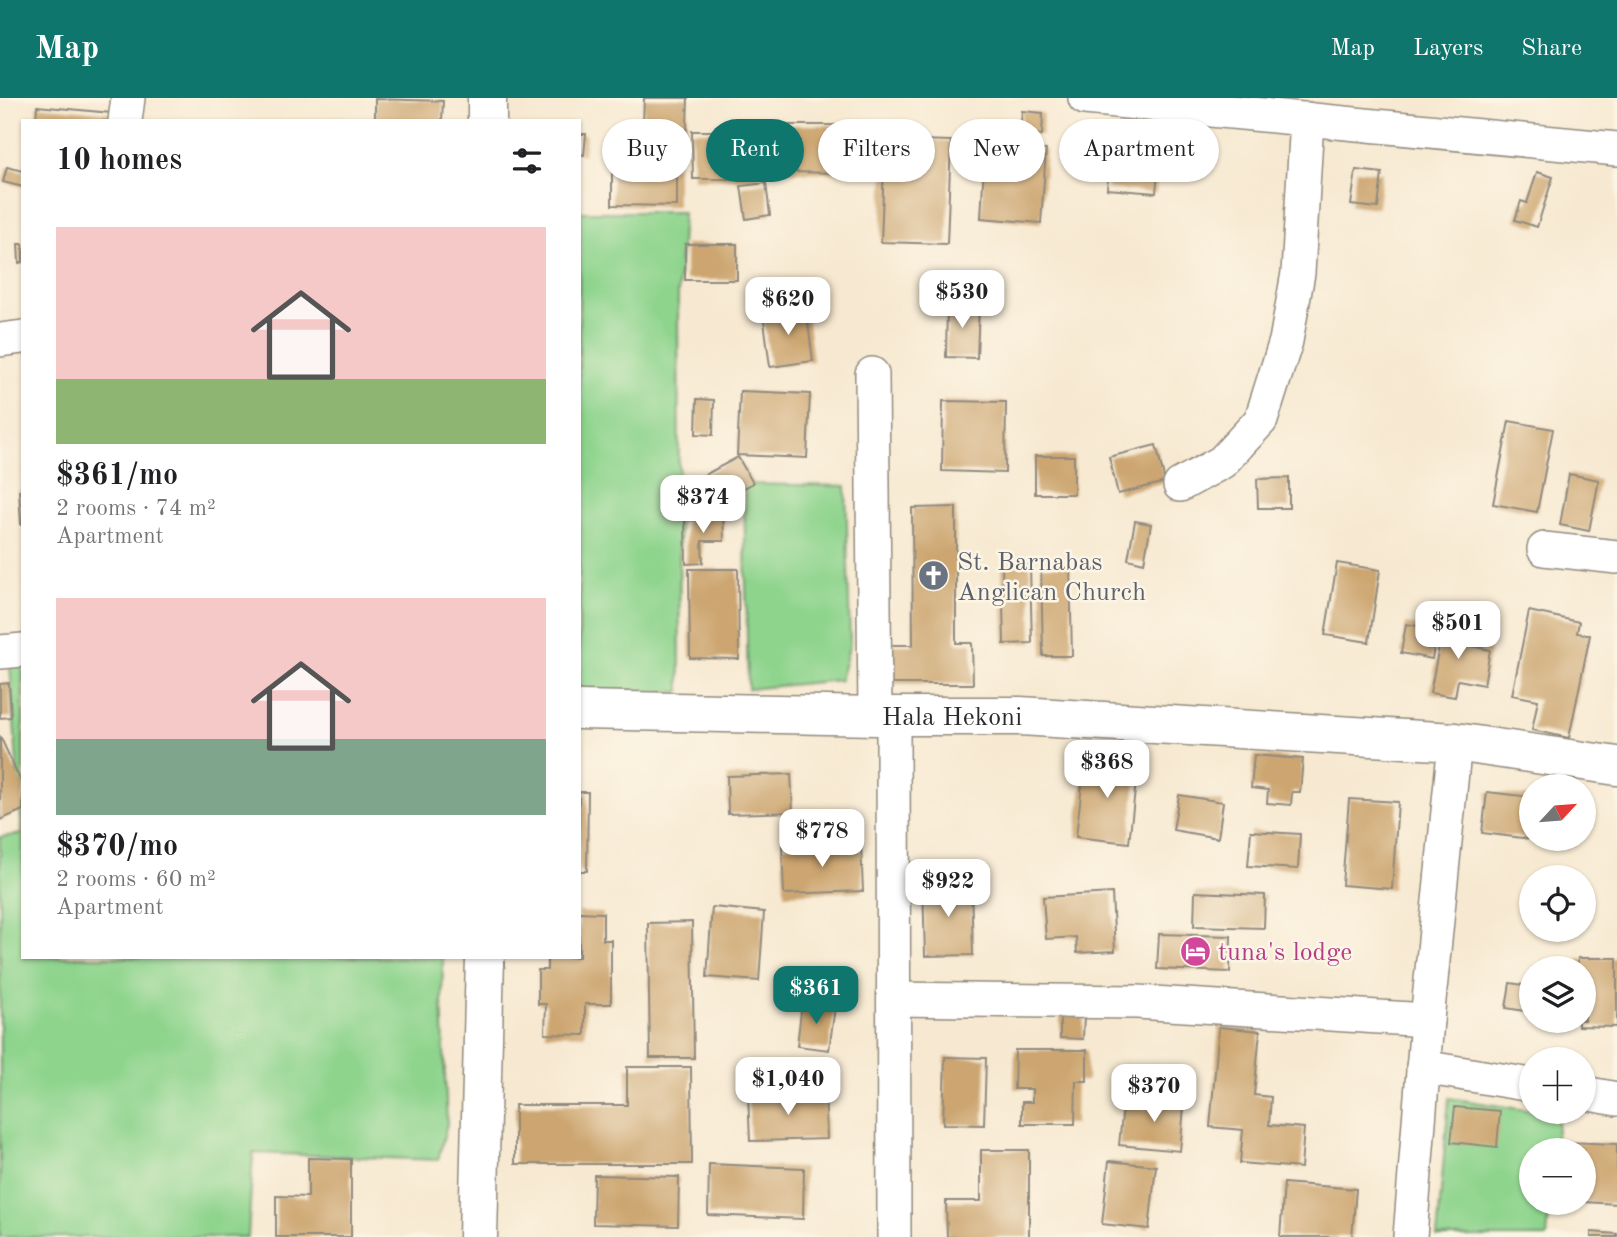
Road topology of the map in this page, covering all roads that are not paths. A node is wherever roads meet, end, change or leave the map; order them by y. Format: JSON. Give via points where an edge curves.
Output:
{"nodes":[{"id":1,"x":128,"y":98,"type":"edge"},
{"id":2,"x":487,"y":98,"type":"edge"},
{"id":3,"x":1085,"y":98,"type":"edge"},
{"id":4,"x":125,"y":119,"type":"edge"},
{"id":5,"x":487,"y":119,"type":"edge"},
{"id":6,"x":1307,"y":119,"type":"junction"},
{"id":7,"x":1617,"y":149,"type":"edge"},
{"id":8,"x":21,"y":337,"type":"edge"},
{"id":9,"x":0,"y":340,"type":"edge"},
{"id":10,"x":872,"y":374,"type":"dead end"},
{"id":11,"x":1180,"y":485,"type":"dead end"},
{"id":12,"x":1544,"y":550,"type":"dead end"},
{"id":13,"x":1617,"y":556,"type":"edge"},
{"id":14,"x":21,"y":650,"type":"edge"},
{"id":15,"x":0,"y":652,"type":"edge"},
{"id":16,"x":581,"y":709,"type":"edge"},
{"id":17,"x":884,"y":717,"type":"junction"},
{"id":18,"x":1455,"y":742,"type":"junction"},
{"id":19,"x":1617,"y":766,"type":"edge"},
{"id":20,"x":485,"y":959,"type":"edge"},
{"id":21,"x":894,"y":999,"type":"junction"},
{"id":22,"x":1427,"y":1020,"type":"junction"},
{"id":23,"x":1423,"y":1067,"type":"junction"},
{"id":24,"x":1519,"y":1083,"type":"edge"},
{"id":25,"x":1596,"y":1095,"type":"edge"},
{"id":26,"x":1617,"y":1099,"type":"edge"},
{"id":27,"x":478,"y":1237,"type":"edge"},
{"id":28,"x":894,"y":1237,"type":"edge"},
{"id":29,"x":1410,"y":1237,"type":"edge"}],
"edges":[{"from":1,"to":4,"type":"street"},
{"from":2,"to":5,"type":"street"},
{"from":3,"to":6,"type":"street"},
{"from":6,"to":7,"type":"street"},
{"from":6,"to":11,"type":"street","via":[[1298,273],[1286,341],[1261,420],[1222,462]]},
{"from":8,"to":9,"type":"street"},
{"from":10,"to":17,"type":"street"},
{"from":12,"to":13,"type":"street"},
{"from":14,"to":15,"type":"street"},
{"from":16,"to":17,"type":"street","name":"Hala Hekoni"},
{"from":17,"to":18,"type":"street","name":"Hala Hekoni","via":[[1020,716]]},
{"from":17,"to":21,"type":"street"},
{"from":18,"to":19,"type":"street","name":"Hala Hekoni"},
{"from":18,"to":22,"type":"street"},
{"from":20,"to":27,"type":"street"},
{"from":21,"to":22,"type":"street","via":[[1137,1002]]},
{"from":21,"to":28,"type":"street"},
{"from":22,"to":23,"type":"street"},
{"from":23,"to":24,"type":"street"},
{"from":23,"to":29,"type":"street"},
{"from":25,"to":26,"type":"street"}]}
